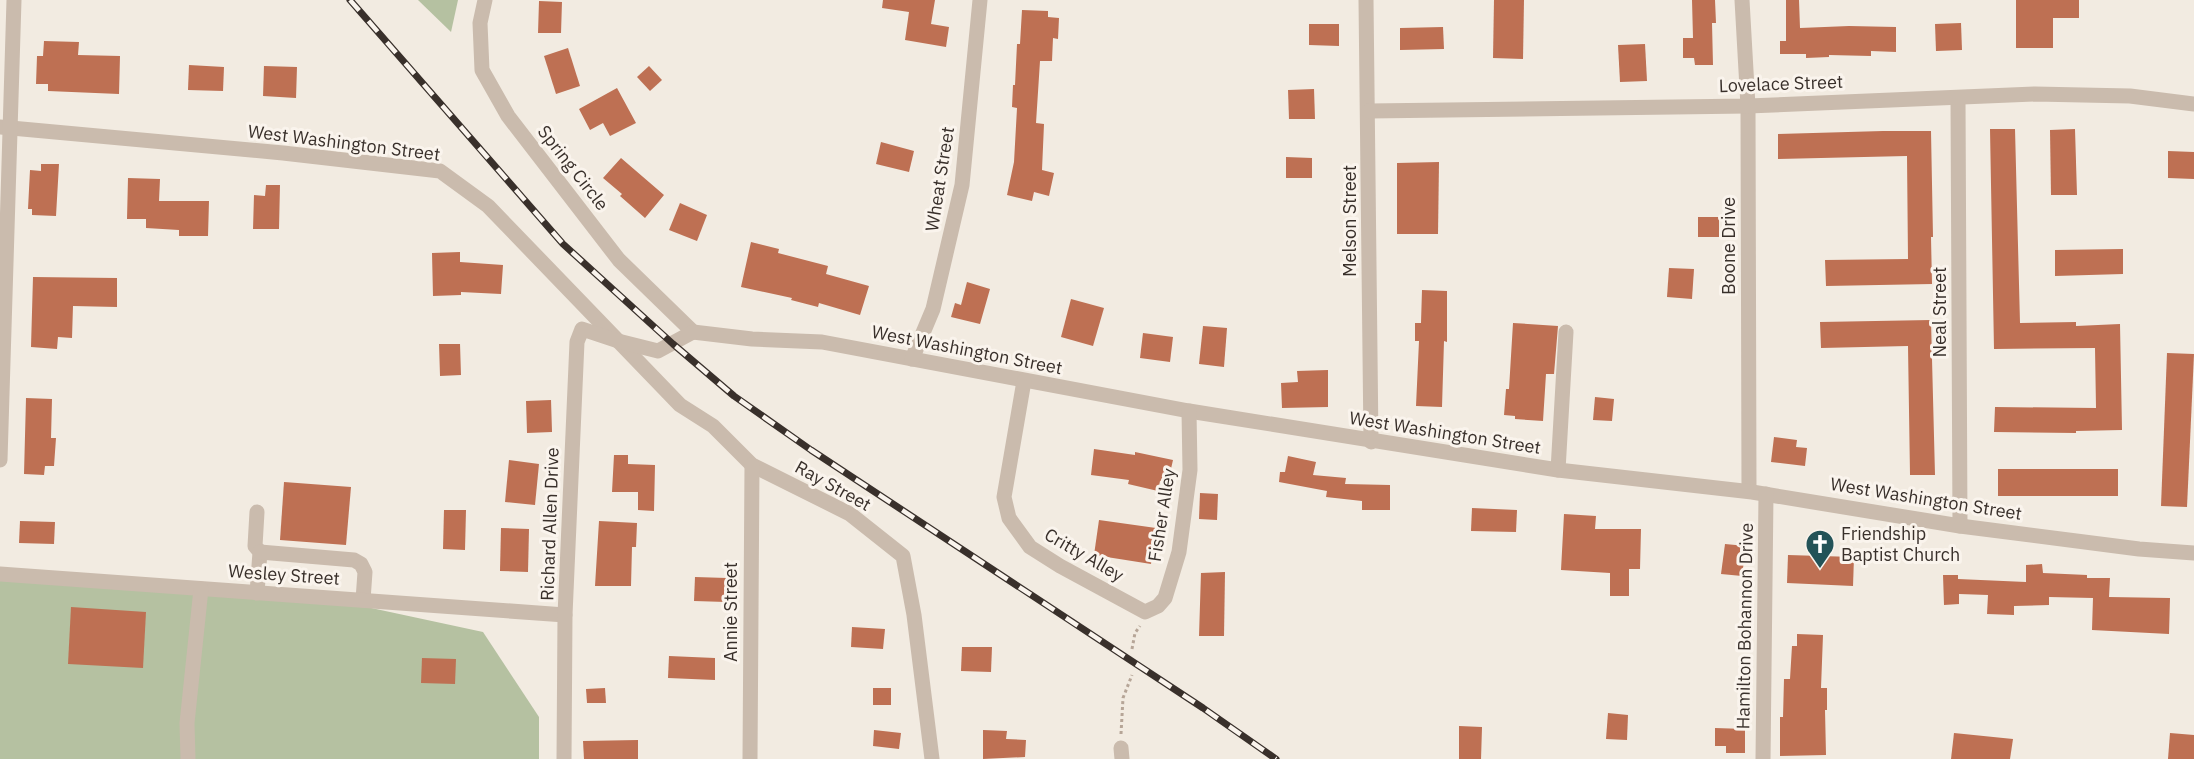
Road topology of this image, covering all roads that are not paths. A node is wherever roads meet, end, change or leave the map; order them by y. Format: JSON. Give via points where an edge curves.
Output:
{"nodes":[{"id":1,"x":14,"y":0,"type":"edge"},
{"id":2,"x":485,"y":0,"type":"edge"},
{"id":3,"x":980,"y":0,"type":"edge"},
{"id":4,"x":1366,"y":0,"type":"edge"},
{"id":5,"x":1742,"y":0,"type":"edge"},
{"id":6,"x":1958,"y":98,"type":"junction"},
{"id":7,"x":2194,"y":104,"type":"edge"},
{"id":8,"x":1748,"y":106,"type":"junction"},
{"id":9,"x":1369,"y":111,"type":"junction"},
{"id":10,"x":6,"y":128,"type":"edge"},
{"id":11,"x":693,"y":332,"type":"junction"},
{"id":12,"x":1566,"y":332,"type":"dead end"},
{"id":13,"x":618,"y":341,"type":"junction"},
{"id":14,"x":912,"y":359,"type":"junction"},
{"id":15,"x":1024,"y":381,"type":"junction"},
{"id":16,"x":1189,"y":411,"type":"junction"},
{"id":17,"x":1371,"y":442,"type":"junction"},
{"id":18,"x":0,"y":460,"type":"edge"},
{"id":19,"x":752,"y":465,"type":"junction"},
{"id":20,"x":1558,"y":470,"type":"junction"},
{"id":21,"x":1749,"y":491,"type":"junction"},
{"id":22,"x":1766,"y":494,"type":"junction"},
{"id":23,"x":257,"y":512,"type":"dead end"},
{"id":24,"x":1960,"y":526,"type":"junction"},
{"id":25,"x":260,"y":552,"type":"junction"},
{"id":26,"x":2194,"y":552,"type":"edge"},
{"id":27,"x":0,"y":574,"type":"edge"},
{"id":28,"x":201,"y":589,"type":"junction"},
{"id":29,"x":257,"y":592,"type":"junction"},
{"id":30,"x":363,"y":600,"type":"junction"},
{"id":31,"x":1145,"y":612,"type":"joint"},
{"id":32,"x":566,"y":615,"type":"junction"},
{"id":33,"x":188,"y":759,"type":"edge"},
{"id":34,"x":564,"y":759,"type":"edge"},
{"id":35,"x":750,"y":759,"type":"edge"},
{"id":36,"x":932,"y":759,"type":"edge"},
{"id":37,"x":1763,"y":759,"type":"edge"}],
"edges":[{"from":1,"to":10,"type":"street"},
{"from":2,"to":11,"type":"street","name":"Spring Circle","via":[[480,23],[482,70],[508,116],[619,260]]},
{"from":3,"to":14,"type":"street","name":"Wheat Street","via":[[962,185],[933,309]]},
{"from":4,"to":9,"type":"street","name":"Melson Street"},
{"from":5,"to":8,"type":"street","name":"Boone Drive"},
{"from":6,"to":7,"type":"street","name":"Lovelace Street","via":[[2035,94],[2130,96]]},
{"from":6,"to":8,"type":"street","name":"Lovelace Street"},
{"from":6,"to":24,"type":"street","name":"Neal Street"},
{"from":8,"to":9,"type":"street","name":"Lovelace Street"},
{"from":8,"to":21,"type":"street","name":"Boone Drive"},
{"from":9,"to":17,"type":"street","name":"Melson Street"},
{"from":10,"to":13,"type":"street","name":"West Washington Street","via":[[440,171],[488,207]]},
{"from":10,"to":18,"type":"street"},
{"from":11,"to":13,"type":"street","via":[[658,351]]},
{"from":11,"to":14,"type":"street","name":"West Washington Street","via":[[822,342]]},
{"from":12,"to":20,"type":"street"},
{"from":13,"to":19,"type":"street","name":"Ray Street","via":[[680,405],[713,426]]},
{"from":13,"to":32,"type":"street","name":"Richard Allen Drive","via":[[582,329],[577,342]]},
{"from":14,"to":15,"type":"street","name":"West Washington Street"},
{"from":15,"to":16,"type":"street","name":"West Washington Street"},
{"from":15,"to":31,"type":"street","name":"Critty Alley","via":[[1004,497],[1009,518],[1030,547]]},
{"from":16,"to":17,"type":"street","name":"West Washington Street"},
{"from":16,"to":31,"type":"street","name":"Fisher Alley","via":[[1190,470],[1179,552],[1165,598]]},
{"from":17,"to":20,"type":"street","name":"West Washington Street"},
{"from":19,"to":35,"type":"street","name":"Annie Street"},
{"from":19,"to":36,"type":"street","name":"Ray Street","via":[[850,514],[903,556]]},
{"from":20,"to":21,"type":"street","name":"West Washington Street"},
{"from":21,"to":22,"type":"street","name":"West Washington Street"},
{"from":22,"to":24,"type":"street","name":"West Washington Street"},
{"from":22,"to":37,"type":"street","name":"Hamilton Bohannon Drive"},
{"from":23,"to":25,"type":"street","via":[[255,546]]},
{"from":24,"to":26,"type":"street","name":"West Washington Street","via":[[2139,549]]},
{"from":25,"to":29,"type":"street"},
{"from":25,"to":30,"type":"street","via":[[354,560],[365,573]]},
{"from":27,"to":28,"type":"street","name":"Wesley Street"},
{"from":28,"to":29,"type":"street","name":"Wesley Street"},
{"from":28,"to":33,"type":"street","via":[[187,723]]},
{"from":29,"to":30,"type":"street","name":"Wesley Street"},
{"from":30,"to":32,"type":"street","name":"Wesley Street"},
{"from":32,"to":34,"type":"street","name":"Richard Allen Drive"}]}
